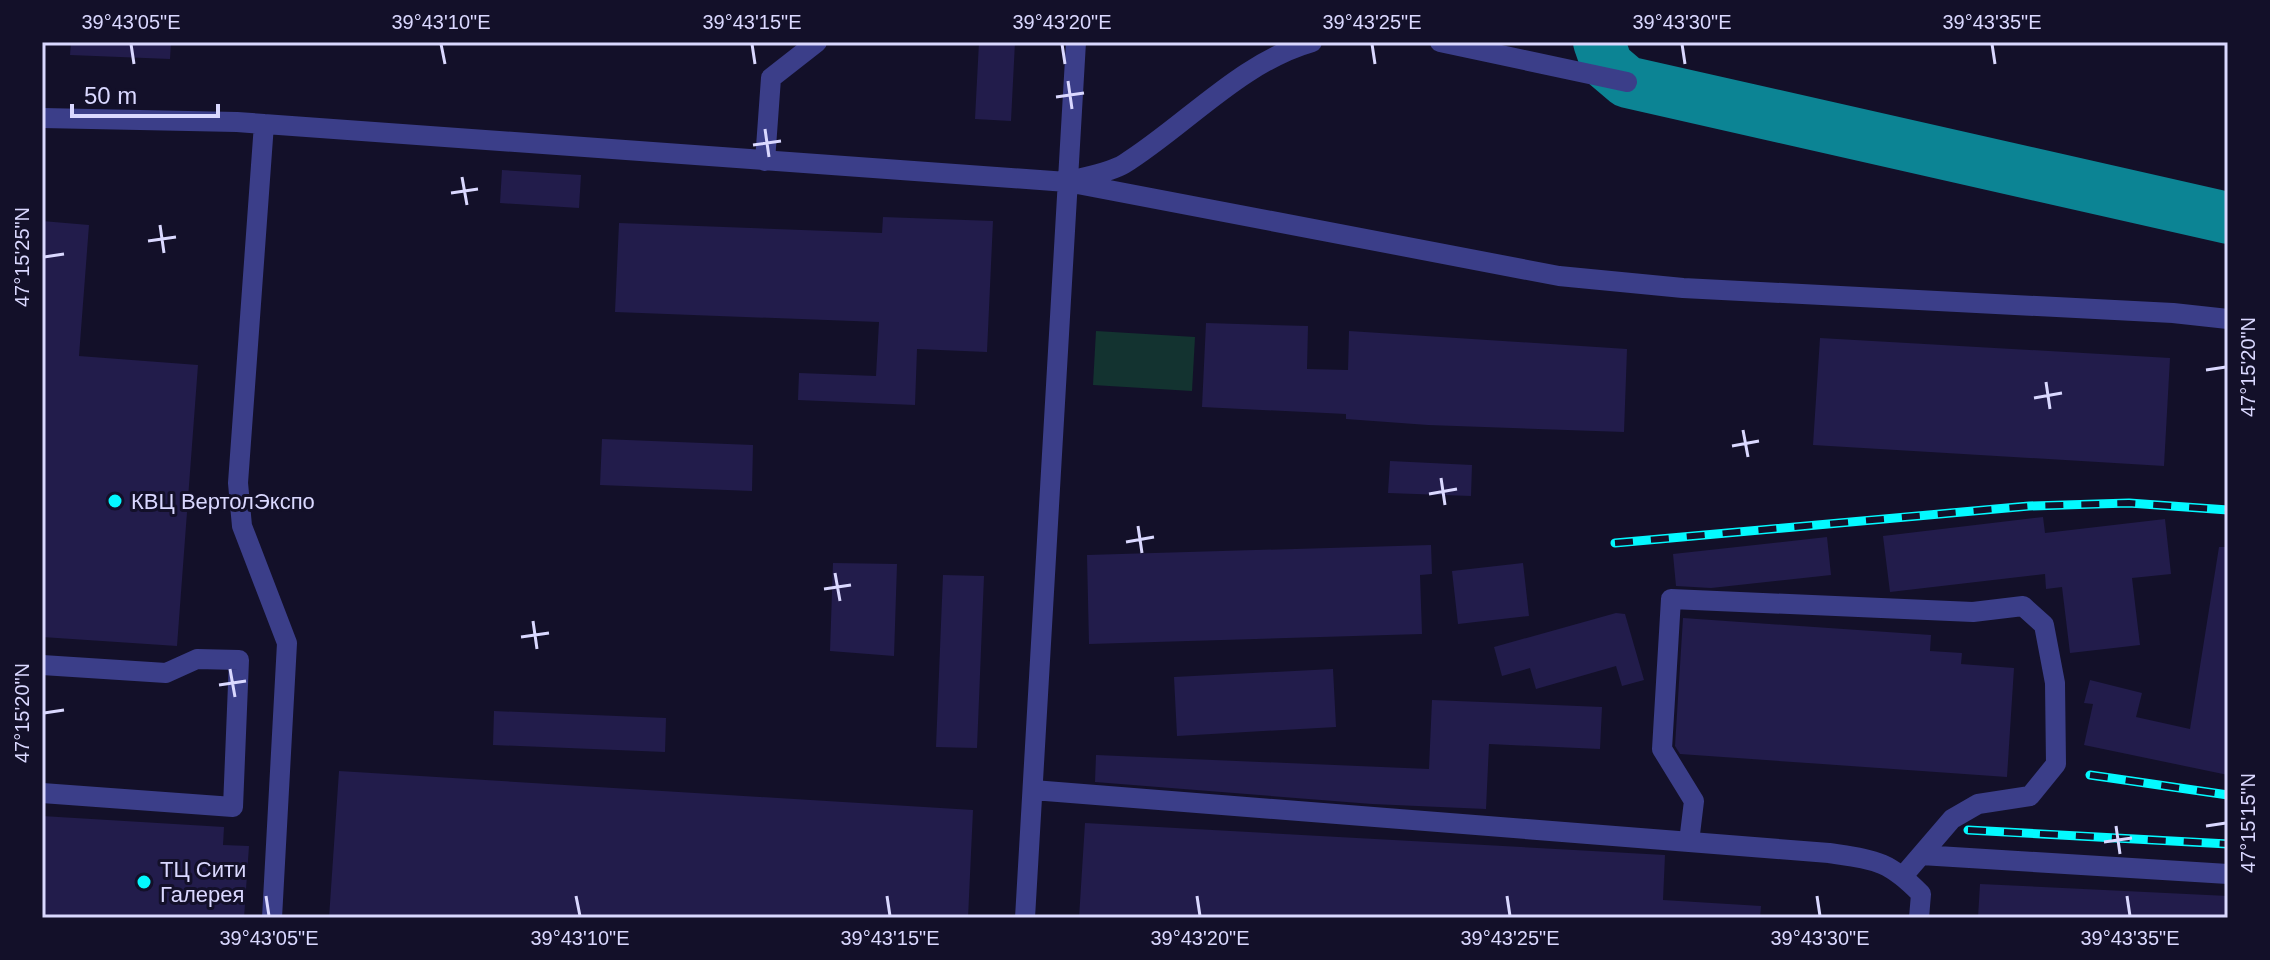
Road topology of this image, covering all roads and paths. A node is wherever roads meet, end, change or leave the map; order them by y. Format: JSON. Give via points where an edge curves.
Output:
{"nodes":[{"id":1,"x":817,"y":42,"type":"edge"},
{"id":2,"x":1076,"y":42,"type":"edge"},
{"id":3,"x":1312,"y":42,"type":"edge"},
{"id":4,"x":1440,"y":42,"type":"edge"},
{"id":5,"x":1501,"y":48,"type":"edge"},
{"id":6,"x":1627,"y":82,"type":"dead end"},
{"id":7,"x":42,"y":118,"type":"edge"},
{"id":8,"x":264,"y":124,"type":"junction"},
{"id":9,"x":765,"y":161,"type":"junction"},
{"id":10,"x":1067,"y":182,"type":"junction"},
{"id":11,"x":2228,"y":319,"type":"edge"},
{"id":12,"x":42,"y":665,"type":"edge"},
{"id":13,"x":1033,"y":790,"type":"junction"},
{"id":14,"x":42,"y":793,"type":"edge"},
{"id":15,"x":1689,"y":842,"type":"junction"},
{"id":16,"x":1921,"y":855,"type":"junction"},
{"id":17,"x":2228,"y":874,"type":"edge"},
{"id":18,"x":1903,"y":876,"type":"junction"},
{"id":19,"x":272,"y":918,"type":"edge"},
{"id":20,"x":1025,"y":918,"type":"edge"},
{"id":21,"x":1919,"y":918,"type":"edge"}],
"edges":[{"from":1,"to":9,"type":"lane","via":[[771,78]]},
{"from":2,"to":10,"type":"lane"},
{"from":3,"to":10,"type":"lane","via":[[1290,48],[1242,79],[1121,166]]},
{"from":4,"to":5,"type":"lane"},
{"from":5,"to":6,"type":"lane"},
{"from":7,"to":8,"type":"lane"},
{"from":8,"to":9,"type":"lane"},
{"from":8,"to":19,"type":"lane","via":[[238,483],[242,526],[287,643]]},
{"from":9,"to":10,"type":"lane"},
{"from":10,"to":11,"type":"lane","via":[[1559,276],[1683,288]]},
{"from":10,"to":13,"type":"lane"},
{"from":12,"to":14,"type":"lane","via":[[166,673],[197,659],[239,660],[233,807]]},
{"from":13,"to":15,"type":"lane"},
{"from":13,"to":20,"type":"lane"},
{"from":15,"to":16,"type":"lane","via":[[1694,801],[1662,749],[1671,599],[1973,612],[2023,606],[2044,625],[2055,683],[2056,764],[2030,796],[1978,804],[1952,819]]},
{"from":15,"to":18,"type":"lane","via":[[1863,858]]},
{"from":16,"to":17,"type":"lane"},
{"from":16,"to":18,"type":"lane"},
{"from":18,"to":21,"type":"lane","via":[[1921,894]]}]}
